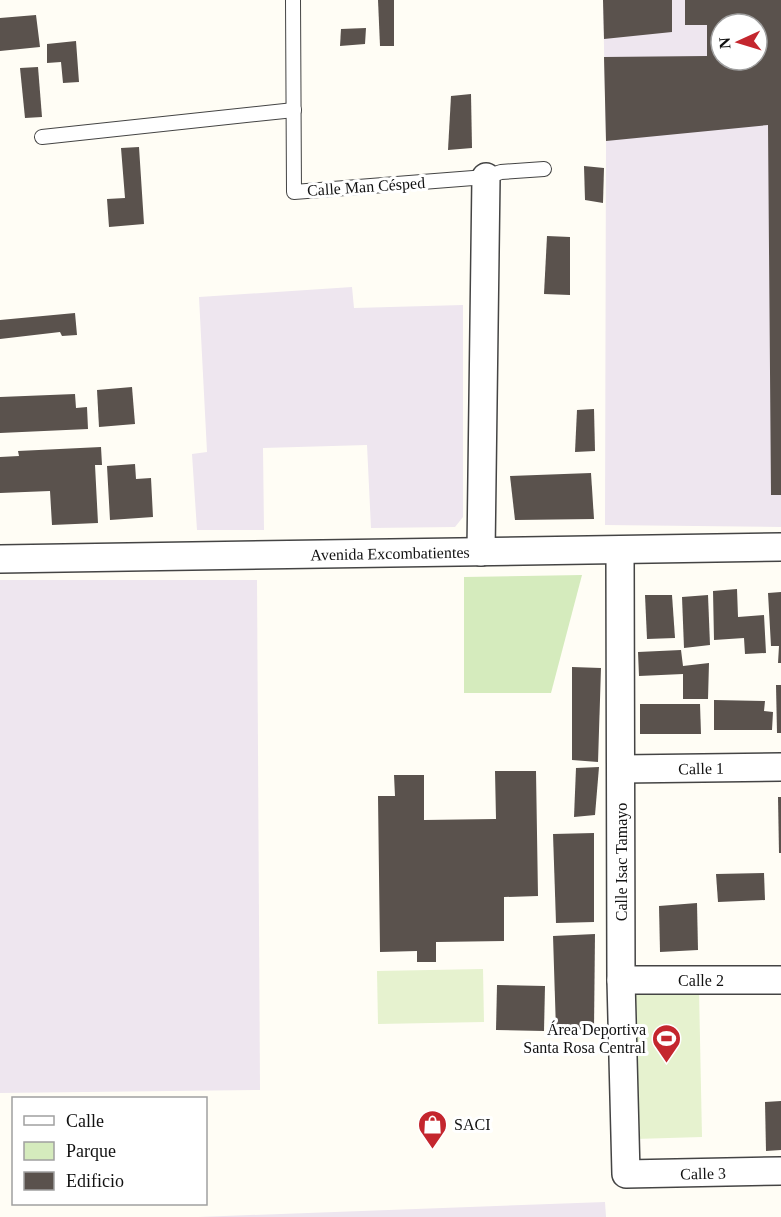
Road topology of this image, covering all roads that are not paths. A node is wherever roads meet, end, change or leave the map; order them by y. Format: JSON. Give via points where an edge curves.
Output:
{"nodes":[{"id":1,"x":293,"y":0,"type":"edge"},
{"id":2,"x":294,"y":110,"type":"junction"},
{"id":3,"x":42,"y":137,"type":"dead end"},
{"id":4,"x":544,"y":169,"type":"dead end"},
{"id":5,"x":486,"y":177,"type":"junction"},
{"id":6,"x":781,"y":547,"type":"edge"},
{"id":7,"x":620,"y":550,"type":"junction"},
{"id":8,"x":481,"y":552,"type":"junction"},
{"id":9,"x":0,"y":559,"type":"edge"},
{"id":10,"x":781,"y":766,"type":"edge"},
{"id":11,"x":621,"y":769,"type":"junction"},
{"id":12,"x":621,"y":980,"type":"junction"},
{"id":13,"x":781,"y":980,"type":"edge"},
{"id":14,"x":781,"y":1172,"type":"edge"},
{"id":15,"x":626,"y":1174,"type":"joint"}],
"edges":[{"from":1,"to":2,"type":"lane","name":"Calle Man Césped"},
{"from":2,"to":3,"type":"lane"},
{"from":2,"to":5,"type":"lane","name":"Calle Man Césped","via":[[294,192]]},
{"from":4,"to":5,"type":"lane","name":"Calle Man Césped"},
{"from":5,"to":8,"type":"street"},
{"from":6,"to":7,"type":"street","name":"Avenida Excombatientes"},
{"from":7,"to":8,"type":"street","name":"Avenida Excombatientes"},
{"from":7,"to":11,"type":"street","name":"Calle Isac Tamayo"},
{"from":8,"to":9,"type":"street","name":"Avenida Excombatientes"},
{"from":10,"to":11,"type":"street","name":"Calle 1"},
{"from":11,"to":12,"type":"street","name":"Calle Isac Tamayo"},
{"from":12,"to":13,"type":"street","name":"Calle 2"},
{"from":12,"to":15,"type":"street","name":"Calle Isac Tamayo"},
{"from":14,"to":15,"type":"street","name":"Calle 3"}]}
